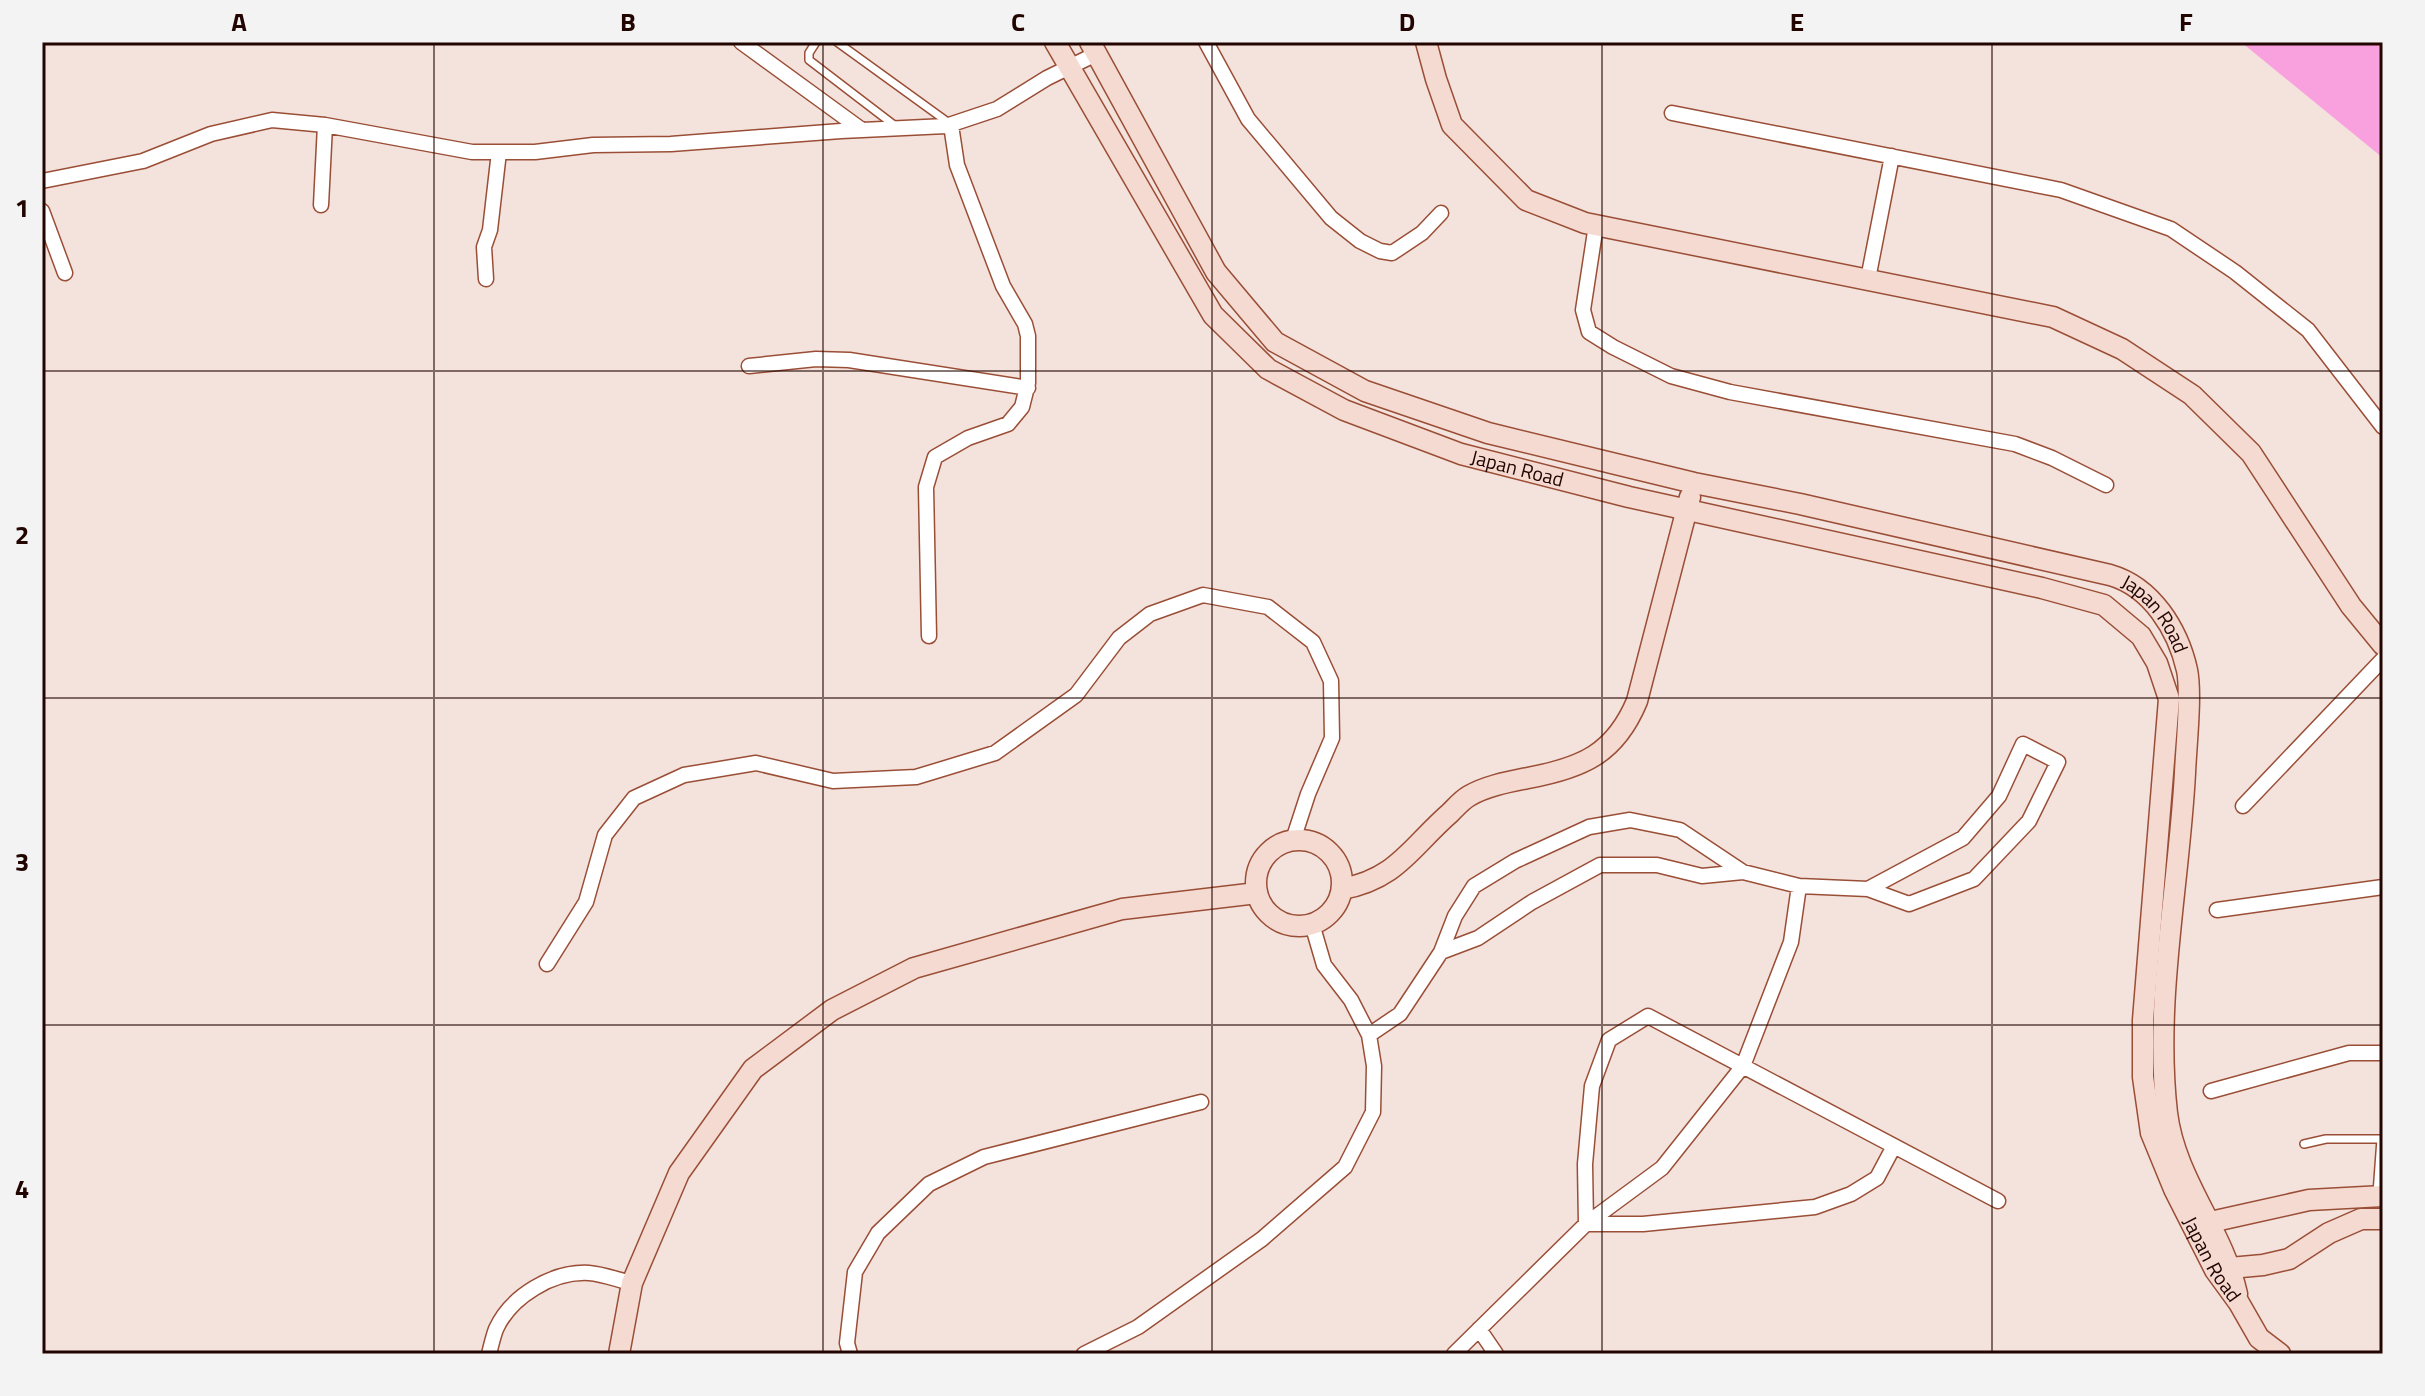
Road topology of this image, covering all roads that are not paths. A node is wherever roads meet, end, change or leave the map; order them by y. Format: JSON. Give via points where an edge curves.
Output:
{"nodes":[{"id":1,"x":741,"y":42,"type":"edge"},
{"id":2,"x":816,"y":42,"type":"edge"},
{"id":3,"x":837,"y":42,"type":"edge"},
{"id":4,"x":1055,"y":42,"type":"edge"},
{"id":5,"x":1223,"y":42,"type":"edge"},
{"id":6,"x":1426,"y":42,"type":"edge"},
{"id":7,"x":1208,"y":46,"type":"edge"},
{"id":8,"x":1093,"y":48,"type":"edge"},
{"id":9,"x":1069,"y":67,"type":"junction"},
{"id":10,"x":1672,"y":113,"type":"dead end"},
{"id":11,"x":325,"y":125,"type":"junction"},
{"id":12,"x":951,"y":125,"type":"junction"},
{"id":13,"x":899,"y":129,"type":"junction"},
{"id":14,"x":862,"y":130,"type":"junction"},
{"id":15,"x":499,"y":152,"type":"junction"},
{"id":16,"x":1892,"y":156,"type":"junction"},
{"id":17,"x":42,"y":181,"type":"edge"},
{"id":18,"x":321,"y":205,"type":"dead end"},
{"id":19,"x":42,"y":211,"type":"edge"},
{"id":20,"x":1441,"y":213,"type":"dead end"},
{"id":21,"x":1596,"y":225,"type":"junction"},
{"id":22,"x":65,"y":273,"type":"dead end"},
{"id":23,"x":486,"y":279,"type":"dead end"},
{"id":24,"x":1868,"y":279,"type":"junction"},
{"id":25,"x":749,"y":366,"type":"dead end"},
{"id":26,"x":1028,"y":388,"type":"junction"},
{"id":27,"x":2383,"y":427,"type":"edge"},
{"id":28,"x":1694,"y":483,"type":"junction"},
{"id":29,"x":2106,"y":485,"type":"dead end"},
{"id":30,"x":1687,"y":509,"type":"junction"},
{"id":31,"x":929,"y":636,"type":"dead end"},
{"id":32,"x":2383,"y":645,"type":"edge"},
{"id":33,"x":2383,"y":659,"type":"edge"},
{"id":34,"x":2243,"y":806,"type":"dead end"},
{"id":35,"x":1293,"y":840,"type":"junction"},
{"id":36,"x":1743,"y":872,"type":"junction"},
{"id":37,"x":1799,"y":886,"type":"junction"},
{"id":38,"x":2383,"y":887,"type":"edge"},
{"id":39,"x":1342,"y":889,"type":"junction"},
{"id":40,"x":1868,"y":889,"type":"junction"},
{"id":41,"x":1257,"y":893,"type":"junction"},
{"id":42,"x":2217,"y":910,"type":"dead end"},
{"id":43,"x":1312,"y":924,"type":"junction"},
{"id":44,"x":1441,"y":952,"type":"junction"},
{"id":45,"x":547,"y":964,"type":"dead end"},
{"id":46,"x":1369,"y":1035,"type":"junction"},
{"id":47,"x":2383,"y":1053,"type":"edge"},
{"id":48,"x":1743,"y":1066,"type":"junction"},
{"id":49,"x":2211,"y":1091,"type":"dead end"},
{"id":50,"x":1201,"y":1102,"type":"dead end"},
{"id":51,"x":2382,"y":1139,"type":"edge"},
{"id":52,"x":2304,"y":1144,"type":"dead end"},
{"id":53,"x":1894,"y":1146,"type":"junction"},
{"id":54,"x":2380,"y":1196,"type":"edge"},
{"id":55,"x":1998,"y":1201,"type":"dead end"},
{"id":56,"x":2383,"y":1219,"type":"edge"},
{"id":57,"x":1586,"y":1224,"type":"junction"},
{"id":58,"x":2201,"y":1224,"type":"junction"},
{"id":59,"x":2223,"y":1269,"type":"junction"},
{"id":60,"x":632,"y":1283,"type":"junction"},
{"id":61,"x":1479,"y":1329,"type":"junction"},
{"id":62,"x":489,"y":1354,"type":"edge"},
{"id":63,"x":619,"y":1354,"type":"edge"},
{"id":64,"x":850,"y":1354,"type":"edge"},
{"id":65,"x":1084,"y":1354,"type":"edge"},
{"id":66,"x":1454,"y":1354,"type":"edge"},
{"id":67,"x":1496,"y":1354,"type":"edge"},
{"id":68,"x":2280,"y":1354,"type":"edge"}],
"edges":[{"from":1,"to":14,"type":"street"},
{"from":2,"to":13,"type":"lane","via":[[809,60]]},
{"from":3,"to":12,"type":"lane"},
{"from":4,"to":9,"type":"main road","name":"Japan Road"},
{"from":5,"to":7,"type":"street"},
{"from":6,"to":21,"type":"main road","via":[[1452,125],[1526,200]]},
{"from":7,"to":20,"type":"street","via":[[1248,119],[1331,218],[1360,241],[1392,253]]},
{"from":8,"to":9,"type":"street"},
{"from":8,"to":28,"type":"main road","name":"Japan Road","via":[[1216,272],[1275,342],[1365,391],[1488,433]]},
{"from":9,"to":12,"type":"street","via":[[1010,103]]},
{"from":9,"to":30,"type":"main road","name":"Japan Road","via":[[1213,315],[1268,369],[1344,410],[1461,454]]},
{"from":10,"to":16,"type":"street"},
{"from":11,"to":15,"type":"street","via":[[472,152]]},
{"from":11,"to":17,"type":"street","via":[[272,120],[211,134],[143,161]]},
{"from":11,"to":18,"type":"street"},
{"from":12,"to":13,"type":"street"},
{"from":12,"to":26,"type":"street","via":[[957,165],[1003,286],[1025,324]]},
{"from":13,"to":14,"type":"street"},
{"from":14,"to":15,"type":"street"},
{"from":15,"to":23,"type":"street","via":[[484,247]]},
{"from":16,"to":24,"type":"street"},
{"from":16,"to":27,"type":"street","via":[[2061,190],[2171,229],[2308,330]]},
{"from":19,"to":22,"type":"street"},
{"from":21,"to":24,"type":"main road"},
{"from":21,"to":29,"type":"street","via":[[1583,310],[1589,332],[1613,347],[1671,376],[1730,392],[2015,444]]},
{"from":24,"to":32,"type":"main road","via":[[2053,317],[2122,349],[2192,395],[2251,453],[2351,606]]},
{"from":25,"to":26,"type":"street","via":[[849,360]]},
{"from":26,"to":31,"type":"street","via":[[1008,424],[935,457],[926,487]]},
{"from":28,"to":30,"type":"main road"},
{"from":28,"to":58,"type":"main road","name":"Japan Road","via":[[2110,575],[2162,612],[2188,673],[2182,834],[2163,1073],[2174,1148]]},
{"from":30,"to":39,"type":"main road","via":[[1627,726],[1585,762],[1469,796],[1404,861],[1375,881]]},
{"from":30,"to":58,"type":"main road","name":"Japan Road","via":[[2104,605],[2141,636],[2169,699],[2143,1077],[2151,1133]]},
{"from":33,"to":34,"type":"street"},
{"from":35,"to":39,"type":"main road","via":[[1319,844],[1329,852]]},
{"from":35,"to":41,"type":"main road","via":[[1268,853],[1256,878]]},
{"from":35,"to":45,"type":"street","via":[[1332,738],[1331,681],[1313,642],[1268,607],[1203,595],[1150,614],[1119,638],[1076,695],[995,753],[916,777],[833,781],[756,763],[684,775],[634,798],[605,835],[586,902]]},
{"from":36,"to":37,"type":"street"},
{"from":36,"to":44,"type":"street","via":[[1702,876],[1657,865],[1600,865],[1478,938]]},
{"from":36,"to":44,"type":"street","via":[[1680,830],[1630,820],[1589,827],[1474,886]]},
{"from":37,"to":40,"type":"street"},
{"from":37,"to":48,"type":"street","via":[[1791,942]]},
{"from":38,"to":42,"type":"street"},
{"from":39,"to":43,"type":"main road","via":[[1332,911]]},
{"from":40,"to":40,"type":"street","via":[[1963,838],[1999,796],[2023,744],[2058,762],[2029,821],[1974,879],[1909,904]]},
{"from":41,"to":43,"type":"main road","via":[[1271,916],[1283,923]]},
{"from":41,"to":60,"type":"main road","via":[[1122,909],[914,968],[832,1010],[753,1069],[679,1173]]},
{"from":43,"to":46,"type":"street","via":[[1324,965]]},
{"from":44,"to":46,"type":"street","via":[[1400,1014]]},
{"from":46,"to":65,"type":"street","via":[[1373,1112],[1345,1167],[1262,1239],[1138,1327]]},
{"from":47,"to":49,"type":"street","via":[[2349,1053]]},
{"from":48,"to":53,"type":"street"},
{"from":48,"to":57,"type":"street","via":[[1662,1168]]},
{"from":48,"to":57,"type":"street","via":[[1648,1016],[1609,1040],[1592,1086]]},
{"from":50,"to":64,"type":"street","via":[[984,1157],[929,1184],[878,1233],[855,1272]]},
{"from":51,"to":52,"type":"lane"},
{"from":51,"to":54,"type":"lane"},
{"from":53,"to":55,"type":"street"},
{"from":53,"to":57,"type":"street","via":[[1877,1178],[1815,1207],[1643,1224]]},
{"from":54,"to":58,"type":"main road","via":[[2309,1200]]},
{"from":56,"to":59,"type":"main road","via":[[2361,1219],[2289,1259]]},
{"from":57,"to":61,"type":"street"},
{"from":58,"to":59,"type":"main road","name":"Japan Road"},
{"from":59,"to":68,"type":"main road","name":"Japan Road","via":[[2259,1338]]},
{"from":60,"to":62,"type":"street","via":[[588,1273],[556,1277],[534,1287],[496,1328]]},
{"from":60,"to":63,"type":"main road"},
{"from":61,"to":66,"type":"street"},
{"from":61,"to":67,"type":"street"}]}
